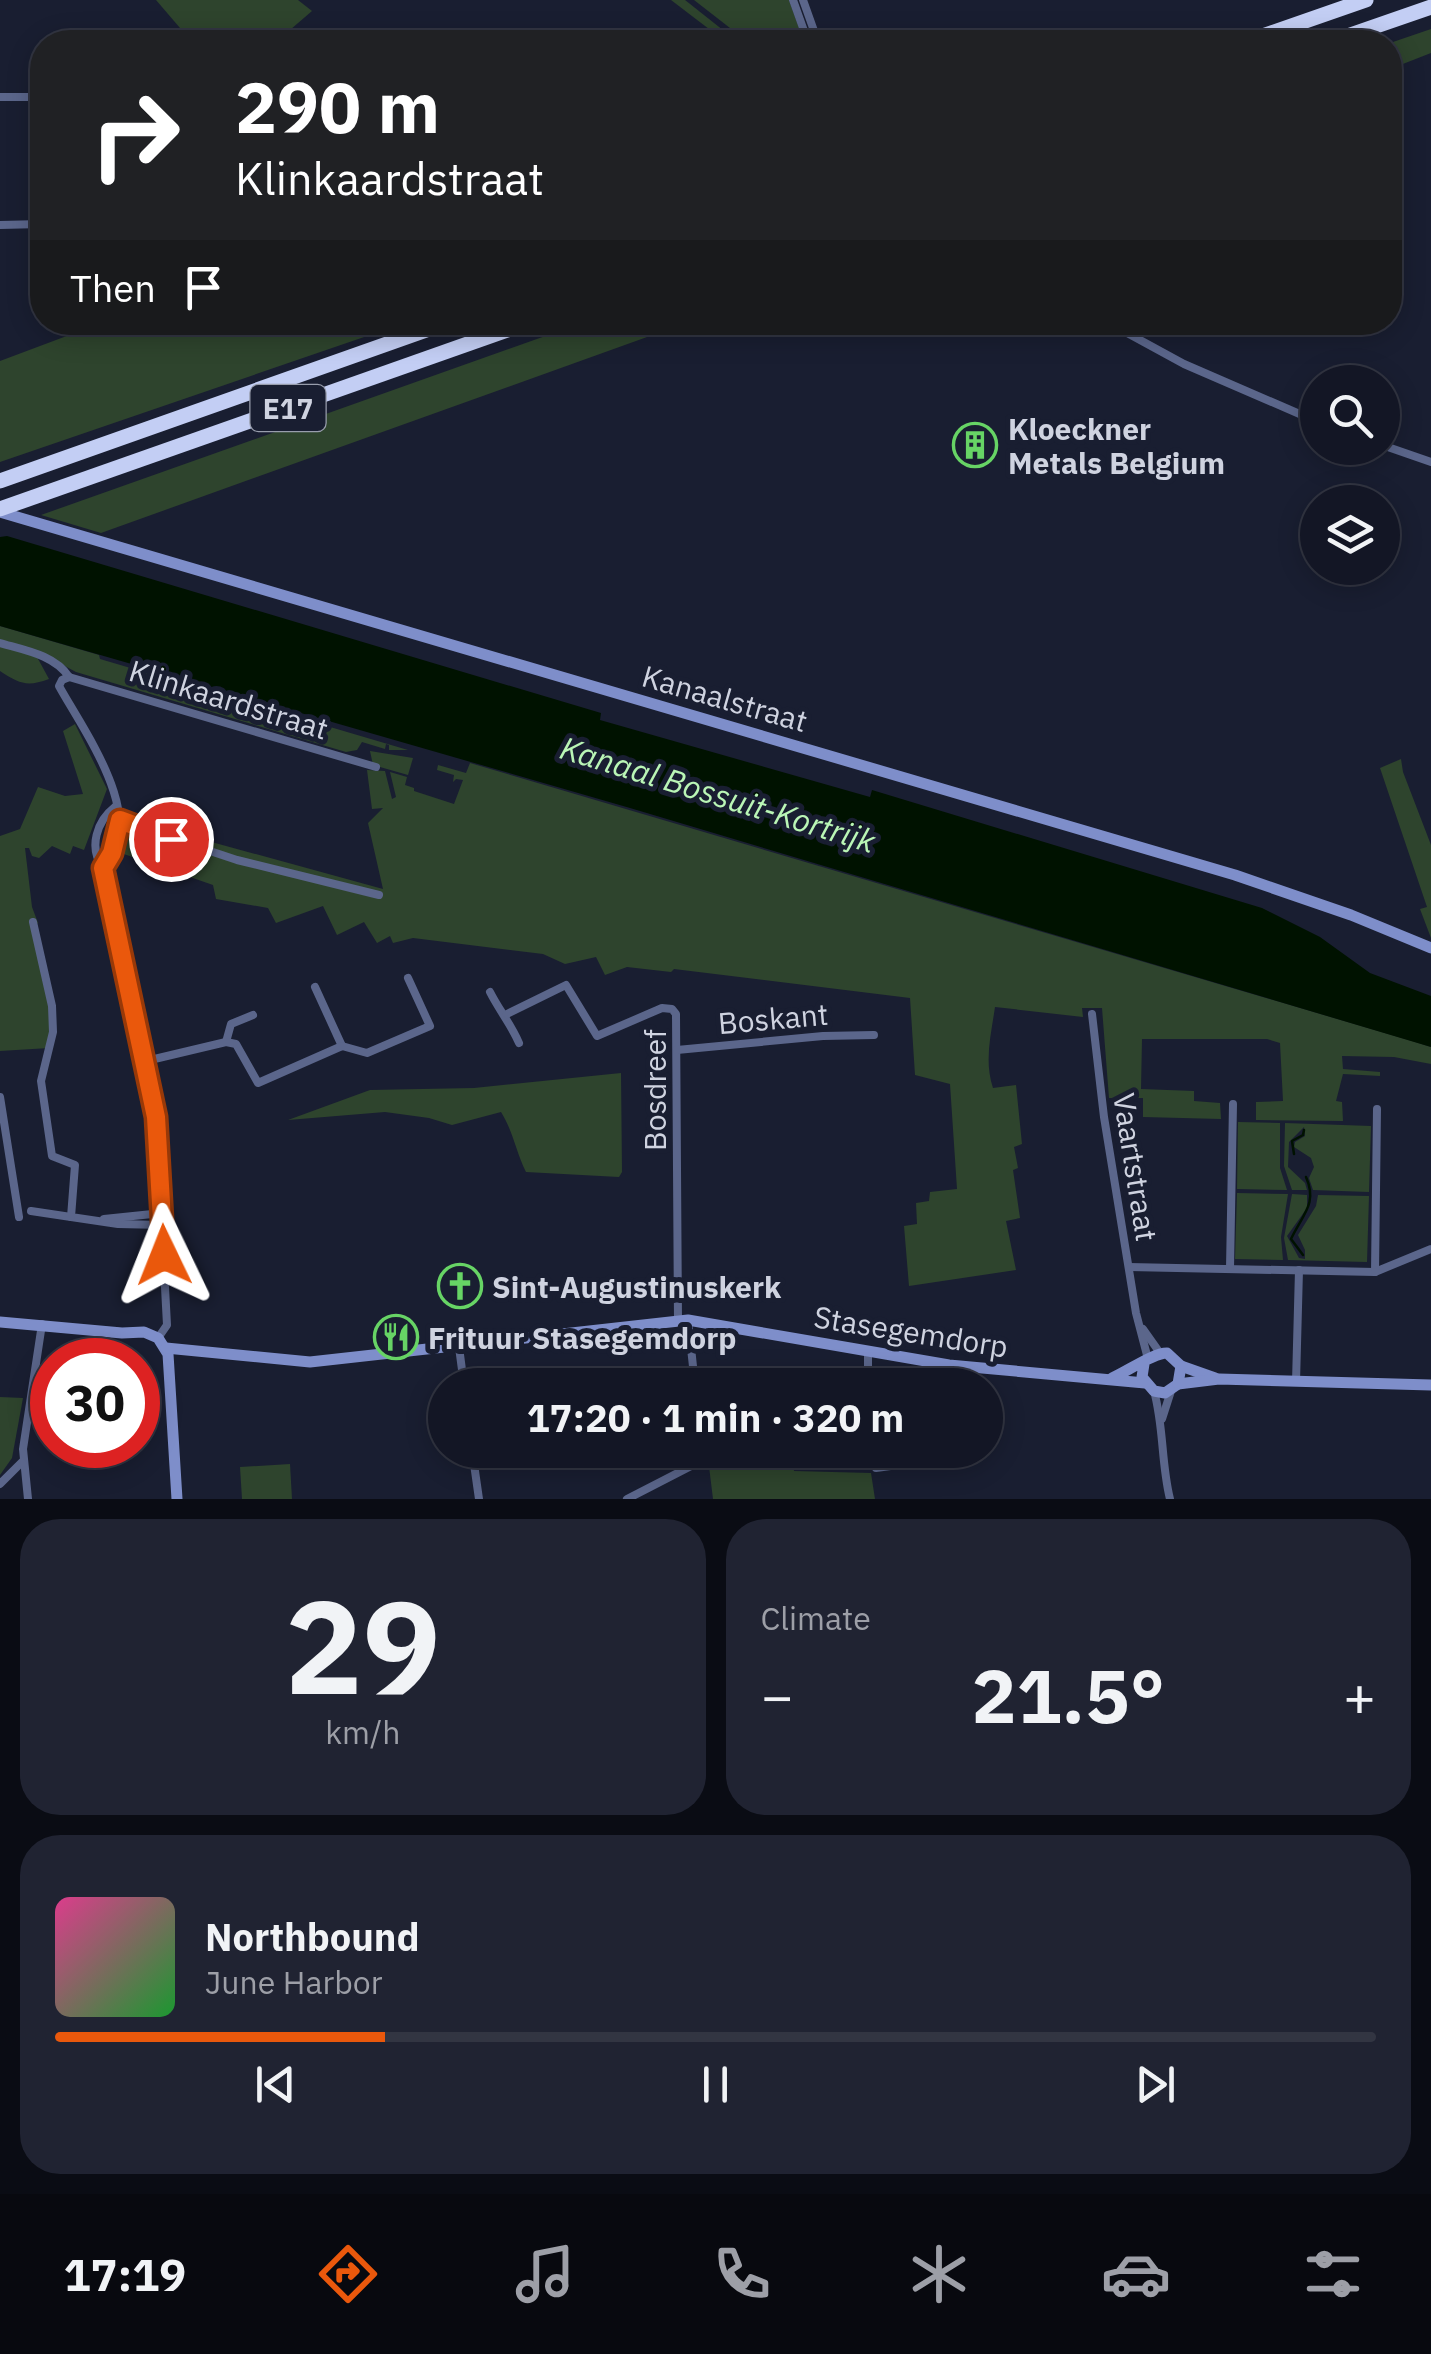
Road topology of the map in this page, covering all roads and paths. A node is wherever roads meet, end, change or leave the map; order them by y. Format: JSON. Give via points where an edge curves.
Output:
{"nodes":[{"id":1,"x":793,"y":0,"type":"edge"},
{"id":2,"x":803,"y":0,"type":"edge"},
{"id":3,"x":1366,"y":0,"type":"edge"},
{"id":4,"x":1431,"y":6,"type":"edge"},
{"id":5,"x":804,"y":30,"type":"edge"},
{"id":6,"x":814,"y":30,"type":"edge"},
{"id":7,"x":1282,"y":30,"type":"edge"},
{"id":8,"x":1365,"y":30,"type":"edge"},
{"id":9,"x":0,"y":98,"type":"edge"},
{"id":10,"x":30,"y":98,"type":"edge"},
{"id":11,"x":30,"y":224,"type":"edge"},
{"id":12,"x":0,"y":225,"type":"edge"},
{"id":13,"x":413,"y":335,"type":"edge"},
{"id":14,"x":493,"y":335,"type":"edge"},
{"id":15,"x":1131,"y":335,"type":"edge"},
{"id":16,"x":1300,"y":414,"type":"edge"},
{"id":17,"x":1400,"y":451,"type":"edge"},
{"id":18,"x":1431,"y":462,"type":"edge"},
{"id":19,"x":0,"y":480,"type":"edge"},
{"id":20,"x":0,"y":511,"type":"edge"},
{"id":21,"x":0,"y":643,"type":"edge"},
{"id":22,"x":69,"y":677,"type":"junction"},
{"id":23,"x":376,"y":767,"type":"dead end"},
{"id":24,"x":115,"y":807,"type":"junction"},
{"id":25,"x":120,"y":820,"type":"junction"},
{"id":26,"x":96,"y":846,"type":"junction"},
{"id":27,"x":112,"y":853,"type":"junction"},
{"id":28,"x":103,"y":868,"type":"junction"},
{"id":29,"x":379,"y":895,"type":"dead end"},
{"id":30,"x":34,"y":922,"type":"dead end"},
{"id":31,"x":1431,"y":948,"type":"edge"},
{"id":32,"x":408,"y":978,"type":"dead end"},
{"id":33,"x":314,"y":987,"type":"dead end"},
{"id":34,"x":490,"y":992,"type":"dead end"},
{"id":35,"x":253,"y":1014,"type":"dead end"},
{"id":36,"x":506,"y":1014,"type":"junction"},
{"id":37,"x":1092,"y":1014,"type":"dead end"},
{"id":38,"x":430,"y":1026,"type":"junction"},
{"id":39,"x":874,"y":1035,"type":"dead end"},
{"id":40,"x":436,"y":1040,"type":"dead end"},
{"id":41,"x":226,"y":1042,"type":"junction"},
{"id":42,"x":520,"y":1043,"type":"dead end"},
{"id":43,"x":342,"y":1046,"type":"junction"},
{"id":44,"x":677,"y":1050,"type":"junction"},
{"id":45,"x":146,"y":1062,"type":"junction"},
{"id":46,"x":0,"y":1096,"type":"edge"},
{"id":47,"x":1233,"y":1104,"type":"dead end"},
{"id":48,"x":1377,"y":1109,"type":"dead end"},
{"id":49,"x":31,"y":1211,"type":"dead end"},
{"id":50,"x":162,"y":1213,"type":"junction"},
{"id":51,"x":18,"y":1216,"type":"dead end"},
{"id":52,"x":71,"y":1217,"type":"junction"},
{"id":53,"x":90,"y":1221,"type":"junction"},
{"id":54,"x":162,"y":1226,"type":"junction"},
{"id":55,"x":1431,"y":1249,"type":"edge"},
{"id":56,"x":1129,"y":1266,"type":"junction"},
{"id":57,"x":1230,"y":1268,"type":"junction"},
{"id":58,"x":1298,"y":1270,"type":"junction"},
{"id":59,"x":1375,"y":1272,"type":"junction"},
{"id":60,"x":683,"y":1320,"type":"junction"},
{"id":61,"x":0,"y":1322,"type":"edge"},
{"id":62,"x":42,"y":1324,"type":"junction"},
{"id":63,"x":1140,"y":1325,"type":"junction"},
{"id":64,"x":162,"y":1343,"type":"junction"},
{"id":65,"x":460,"y":1347,"type":"junction"},
{"id":66,"x":868,"y":1351,"type":"junction"},
{"id":67,"x":1160,"y":1353,"type":"junction"},
{"id":68,"x":1146,"y":1361,"type":"junction"},
{"id":69,"x":1181,"y":1366,"type":"junction"},
{"id":70,"x":462,"y":1368,"type":"edge"},
{"id":71,"x":691,"y":1368,"type":"edge"},
{"id":72,"x":868,"y":1368,"type":"edge"},
{"id":73,"x":1112,"y":1378,"type":"junction"},
{"id":74,"x":1220,"y":1379,"type":"junction"},
{"id":75,"x":1296,"y":1382,"type":"junction"},
{"id":76,"x":1431,"y":1386,"type":"edge"},
{"id":77,"x":1149,"y":1387,"type":"junction"},
{"id":78,"x":1174,"y":1388,"type":"junction"},
{"id":79,"x":1162,"y":1419,"type":"junction"},
{"id":80,"x":22,"y":1462,"type":"junction"},
{"id":81,"x":474,"y":1468,"type":"edge"},
{"id":82,"x":687,"y":1468,"type":"edge"},
{"id":83,"x":0,"y":1484,"type":"edge"},
{"id":84,"x":28,"y":1499,"type":"edge"},
{"id":85,"x":177,"y":1499,"type":"edge"},
{"id":86,"x":478,"y":1499,"type":"edge"},
{"id":87,"x":628,"y":1499,"type":"edge"},
{"id":88,"x":1170,"y":1499,"type":"edge"}],
"edges":[{"from":1,"to":5,"type":"street"},
{"from":2,"to":6,"type":"street"},
{"from":3,"to":7,"type":"highway"},
{"from":4,"to":8,"type":"highway"},
{"from":9,"to":10,"type":"street"},
{"from":11,"to":12,"type":"street"},
{"from":13,"to":19,"type":"highway","number":"E17"},
{"from":14,"to":20,"type":"highway","number":"E17"},
{"from":15,"to":16,"type":"street"},
{"from":17,"to":18,"type":"street"},
{"from":20,"to":31,"type":"street","name":"Kanaalstraat","via":[[1235,875]]},
{"from":21,"to":22,"type":"street","name":"Klinkaardstraat","via":[[43,656]]},
{"from":22,"to":23,"type":"street","name":"Klinkaardstraat"},
{"from":22,"to":24,"type":"street","via":[[59,686],[111,780]]},
{"from":24,"to":25,"type":"street"},
{"from":24,"to":26,"type":"street","via":[[100,822]]},
{"from":25,"to":27,"type":"street"},
{"from":25,"to":29,"type":"street","via":[[237,860]]},
{"from":26,"to":27,"type":"street"},
{"from":26,"to":28,"type":"street"},
{"from":27,"to":28,"type":"street"},
{"from":28,"to":45,"type":"street"},
{"from":30,"to":52,"type":"street","via":[[54,1032],[41,1081],[48,1145],[52,1156],[75,1165]]},
{"from":32,"to":38,"type":"street"},
{"from":33,"to":43,"type":"street"},
{"from":34,"to":36,"type":"street"},
{"from":35,"to":41,"type":"street","via":[[231,1024]]},
{"from":36,"to":42,"type":"street"},
{"from":36,"to":44,"type":"street","name":"Bosdreef","via":[[566,985],[598,1036],[662,1008],[672,1010]]},
{"from":37,"to":56,"type":"street","name":"Vaartstraat"},
{"from":38,"to":40,"type":"street"},
{"from":38,"to":43,"type":"street","via":[[367,1054]]},
{"from":39,"to":44,"type":"street","name":"Boskant"},
{"from":41,"to":43,"type":"street","via":[[236,1044],[258,1084]]},
{"from":41,"to":45,"type":"street"},
{"from":44,"to":60,"type":"street","name":"Bosdreef"},
{"from":45,"to":50,"type":"street"},
{"from":46,"to":51,"type":"street"},
{"from":47,"to":57,"type":"street"},
{"from":48,"to":59,"type":"street"},
{"from":49,"to":52,"type":"street"},
{"from":50,"to":53,"type":"street"},
{"from":50,"to":54,"type":"street"},
{"from":52,"to":53,"type":"street"},
{"from":53,"to":54,"type":"street"},
{"from":54,"to":64,"type":"street","via":[[168,1325]]},
{"from":55,"to":59,"type":"street"},
{"from":56,"to":57,"type":"street"},
{"from":56,"to":63,"type":"street","name":"Vaartstraat"},
{"from":57,"to":58,"type":"street"},
{"from":58,"to":59,"type":"street"},
{"from":58,"to":75,"type":"street"},
{"from":60,"to":65,"type":"street","name":"Stasegemdorp"},
{"from":60,"to":66,"type":"street","name":"Stasegemdorp"},
{"from":60,"to":71,"type":"street","name":"Bosdreef"},
{"from":61,"to":62,"type":"street","name":"Stasegemdorp"},
{"from":62,"to":64,"type":"street","name":"Stasegemdorp","via":[[144,1332]]},
{"from":62,"to":80,"type":"street"},
{"from":63,"to":67,"type":"street","name":"Vaartstraat"},
{"from":63,"to":68,"type":"street","name":"Vaartstraat"},
{"from":64,"to":65,"type":"street","name":"Stasegemdorp","via":[[310,1362]]},
{"from":64,"to":85,"type":"street"},
{"from":65,"to":70,"type":"street"},
{"from":66,"to":72,"type":"street"},
{"from":66,"to":73,"type":"street","name":"Stasegemdorp"},
{"from":67,"to":68,"type":"street"},
{"from":67,"to":69,"type":"street"},
{"from":68,"to":73,"type":"street","name":"Stasegemdorp"},
{"from":68,"to":77,"type":"street"},
{"from":69,"to":74,"type":"street"},
{"from":69,"to":78,"type":"street"},
{"from":73,"to":77,"type":"street","name":"Stasegemdorp"},
{"from":74,"to":75,"type":"street"},
{"from":74,"to":78,"type":"street"},
{"from":75,"to":76,"type":"street"},
{"from":77,"to":78,"type":"street"},
{"from":77,"to":79,"type":"street"},
{"from":78,"to":79,"type":"street"},
{"from":79,"to":88,"type":"street"},
{"from":80,"to":83,"type":"street"},
{"from":80,"to":84,"type":"street"},
{"from":81,"to":86,"type":"street"},
{"from":82,"to":87,"type":"street"}]}
